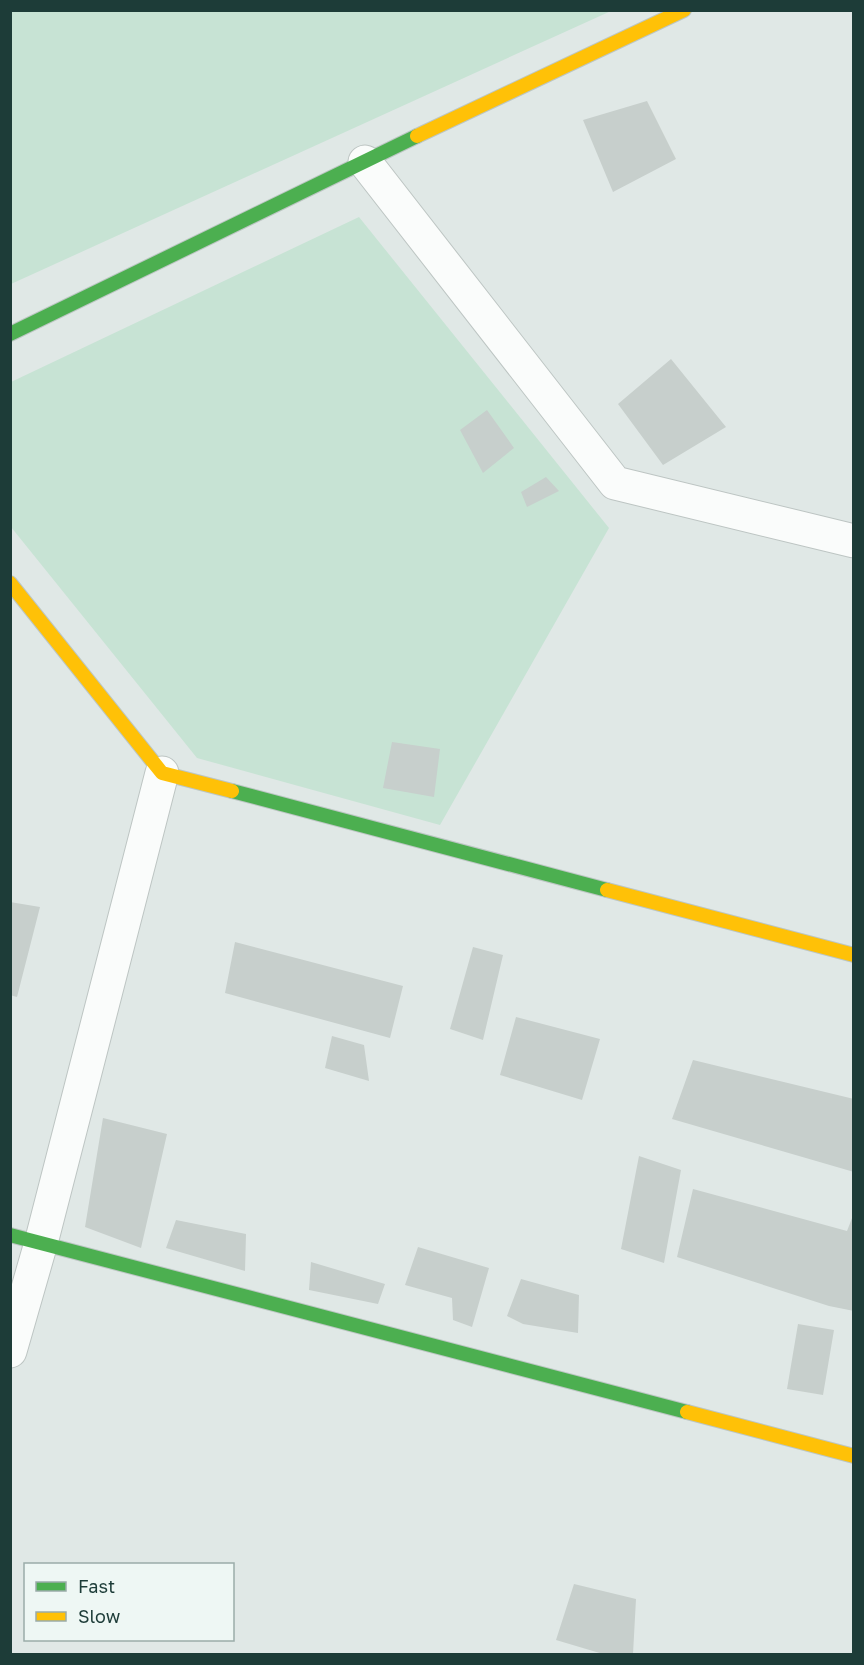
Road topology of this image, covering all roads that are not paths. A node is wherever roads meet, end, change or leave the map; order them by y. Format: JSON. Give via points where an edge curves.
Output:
{"nodes":[{"id":1,"x":684,"y":10,"type":"edge"},
{"id":2,"x":365,"y":162,"type":"junction"},
{"id":3,"x":10,"y":334,"type":"edge"},
{"id":4,"x":854,"y":541,"type":"edge"},
{"id":5,"x":10,"y":583,"type":"edge"},
{"id":6,"x":162,"y":773,"type":"junction"},
{"id":7,"x":854,"y":955,"type":"edge"},
{"id":8,"x":26,"y":1239,"type":"edge"},
{"id":9,"x":10,"y":1351,"type":"edge"},
{"id":10,"x":854,"y":1456,"type":"edge"}],
"edges":[{"from":1,"to":2,"type":"street"},
{"from":2,"to":3,"type":"street"},
{"from":2,"to":4,"type":"street","via":[[615,483]]},
{"from":5,"to":6,"type":"street"},
{"from":6,"to":7,"type":"street"},
{"from":6,"to":8,"type":"street"},
{"from":8,"to":9,"type":"street"},
{"from":8,"to":10,"type":"street"}]}
